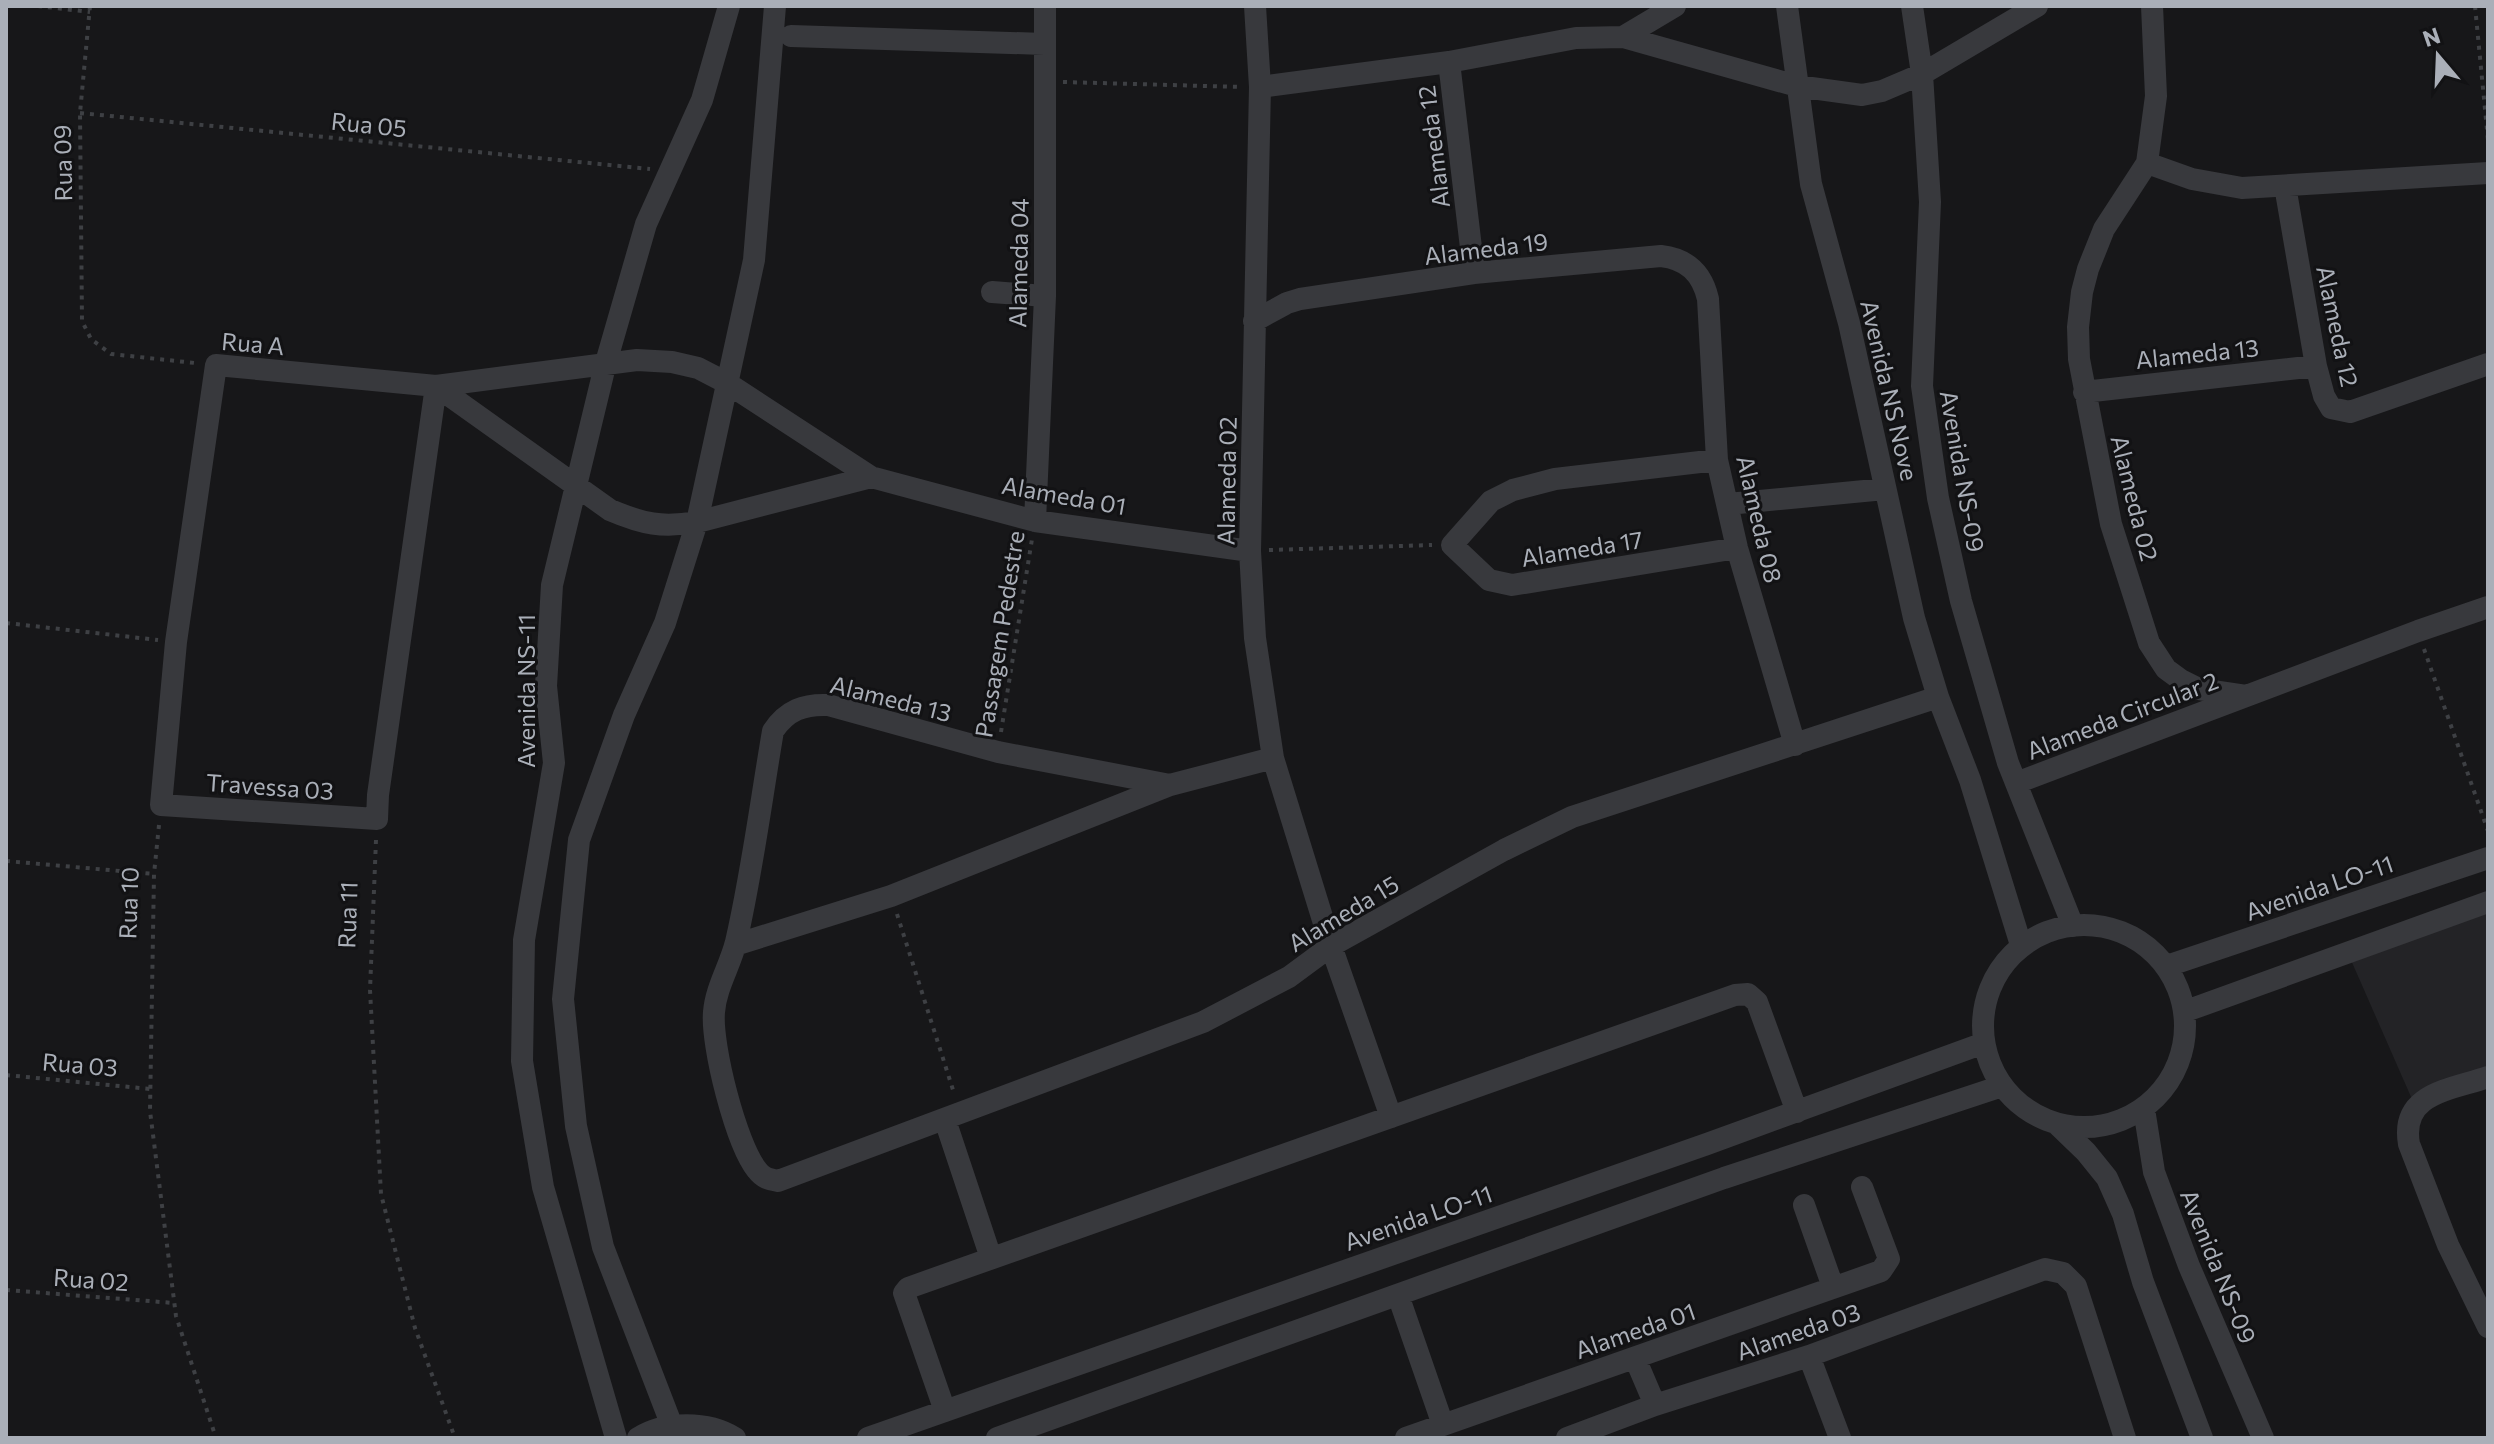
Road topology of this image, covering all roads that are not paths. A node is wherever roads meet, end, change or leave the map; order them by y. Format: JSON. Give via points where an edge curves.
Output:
{"nodes":[{"id":1,"x":729,"y":6,"type":"edge"},
{"id":2,"x":775,"y":6,"type":"edge"},
{"id":3,"x":1045,"y":6,"type":"edge"},
{"id":4,"x":1255,"y":6,"type":"edge"},
{"id":5,"x":1675,"y":6,"type":"edge"},
{"id":6,"x":1787,"y":6,"type":"edge"},
{"id":7,"x":1912,"y":6,"type":"edge"},
{"id":8,"x":2037,"y":6,"type":"edge"},
{"id":9,"x":2152,"y":6,"type":"edge"},
{"id":10,"x":791,"y":36,"type":"dead end"},
{"id":11,"x":1623,"y":37,"type":"junction"},
{"id":12,"x":1044,"y":44,"type":"junction"},
{"id":13,"x":1449,"y":62,"type":"junction"},
{"id":14,"x":1922,"y":74,"type":"junction"},
{"id":15,"x":1797,"y":86,"type":"junction"},
{"id":16,"x":1260,"y":87,"type":"junction"},
{"id":17,"x":2147,"y":163,"type":"junction"},
{"id":18,"x":2488,"y":173,"type":"edge"},
{"id":19,"x":2285,"y":186,"type":"junction"},
{"id":20,"x":1474,"y":273,"type":"junction"},
{"id":21,"x":992,"y":292,"type":"dead end"},
{"id":22,"x":1045,"y":296,"type":"junction"},
{"id":23,"x":1708,"y":299,"type":"joint"},
{"id":24,"x":1254,"y":321,"type":"junction"},
{"id":25,"x":2488,"y":364,"type":"edge"},
{"id":26,"x":605,"y":366,"type":"junction"},
{"id":27,"x":2316,"y":366,"type":"junction"},
{"id":28,"x":727,"y":383,"type":"junction"},
{"id":29,"x":436,"y":386,"type":"junction"},
{"id":30,"x":2084,"y":392,"type":"junction"},
{"id":31,"x":1717,"y":460,"type":"junction"},
{"id":32,"x":871,"y":477,"type":"junction"},
{"id":33,"x":577,"y":488,"type":"junction"},
{"id":34,"x":1885,"y":489,"type":"junction"},
{"id":35,"x":1728,"y":504,"type":"junction"},
{"id":36,"x":1035,"y":521,"type":"junction"},
{"id":37,"x":697,"y":522,"type":"junction"},
{"id":38,"x":1737,"y":548,"type":"junction"},
{"id":39,"x":1250,"y":551,"type":"junction"},
{"id":40,"x":2488,"y":607,"type":"edge"},
{"id":41,"x":2246,"y":696,"type":"junction"},
{"id":42,"x":1938,"y":697,"type":"junction"},
{"id":43,"x":1795,"y":745,"type":"junction"},
{"id":44,"x":1273,"y":758,"type":"junction"},
{"id":45,"x":2016,"y":783,"type":"junction"},
{"id":46,"x":1170,"y":785,"type":"junction"},
{"id":47,"x":161,"y":805,"type":"joint"},
{"id":48,"x":2488,"y":858,"type":"edge"},
{"id":49,"x":2488,"y":902,"type":"edge"},
{"id":50,"x":2073,"y":926,"type":"junction"},
{"id":51,"x":735,"y":945,"type":"junction"},
{"id":52,"x":2021,"y":945,"type":"junction"},
{"id":53,"x":1331,"y":946,"type":"junction"},
{"id":54,"x":2167,"y":966,"type":"junction"},
{"id":55,"x":2186,"y":1011,"type":"junction"},
{"id":56,"x":1984,"y":1043,"type":"junction"},
{"id":57,"x":2488,"y":1077,"type":"edge"},
{"id":58,"x":2002,"y":1086,"type":"junction"},
{"id":59,"x":2144,"y":1109,"type":"junction"},
{"id":60,"x":1797,"y":1112,"type":"junction"},
{"id":61,"x":953,"y":1117,"type":"junction"},
{"id":62,"x":1391,"y":1117,"type":"junction"},
{"id":63,"x":2057,"y":1124,"type":"junction"},
{"id":64,"x":778,"y":1181,"type":"joint"},
{"id":65,"x":1862,"y":1187,"type":"dead end"},
{"id":66,"x":1804,"y":1205,"type":"dead end"},
{"id":67,"x":991,"y":1258,"type":"junction"},
{"id":68,"x":1833,"y":1287,"type":"junction"},
{"id":69,"x":1398,"y":1295,"type":"junction"},
{"id":70,"x":2483,"y":1305,"type":"edge"},
{"id":71,"x":2488,"y":1327,"type":"edge"},
{"id":72,"x":1809,"y":1356,"type":"junction"},
{"id":73,"x":1635,"y":1358,"type":"junction"},
{"id":74,"x":1655,"y":1405,"type":"junction"},
{"id":75,"x":945,"y":1411,"type":"junction"},
{"id":76,"x":1443,"y":1425,"type":"junction"},
{"id":77,"x":672,"y":1426,"type":"junction"},
{"id":78,"x":616,"y":1438,"type":"edge"},
{"id":79,"x":638,"y":1438,"type":"edge"},
{"id":80,"x":735,"y":1438,"type":"edge"},
{"id":81,"x":868,"y":1438,"type":"edge"},
{"id":82,"x":997,"y":1438,"type":"edge"},
{"id":83,"x":1406,"y":1438,"type":"edge"},
{"id":84,"x":1567,"y":1438,"type":"edge"},
{"id":85,"x":1840,"y":1438,"type":"edge"},
{"id":86,"x":2125,"y":1438,"type":"edge"},
{"id":87,"x":2202,"y":1438,"type":"edge"},
{"id":88,"x":2263,"y":1438,"type":"edge"}],
"edges":[{"from":1,"to":26,"type":"street","name":"Avenida NS-11","via":[[702,100],[646,224]]},
{"from":2,"to":28,"type":"street","via":[[754,260]]},
{"from":3,"to":12,"type":"street","name":"Alameda 04"},
{"from":4,"to":16,"type":"street","name":"Alameda 02"},
{"from":5,"to":11,"type":"street"},
{"from":6,"to":15,"type":"street","name":"Avenida NS Nove"},
{"from":7,"to":14,"type":"street","name":"Avenida NS-09"},
{"from":8,"to":14,"type":"street"},
{"from":9,"to":17,"type":"street","name":"Alameda 02","via":[[2156,96]]},
{"from":10,"to":12,"type":"street"},
{"from":11,"to":13,"type":"street","via":[[1565,40]]},
{"from":11,"to":15,"type":"street"},
{"from":12,"to":22,"type":"street","name":"Alameda 04"},
{"from":13,"to":16,"type":"street"},
{"from":13,"to":20,"type":"street","name":"Alameda 12"},
{"from":14,"to":15,"type":"street","via":[[1862,95]]},
{"from":14,"to":45,"type":"street","name":"Avenida NS-09","via":[[1930,202],[1925,419],[1961,601]]},
{"from":15,"to":34,"type":"street","name":"Avenida NS Nove","via":[[1811,184],[1849,323]]},
{"from":16,"to":24,"type":"street","name":"Alameda 02"},
{"from":17,"to":19,"type":"street","via":[[2220,186]]},
{"from":17,"to":30,"type":"street","name":"Alameda 02","via":[[2104,229],[2085,281],[2078,327]]},
{"from":18,"to":19,"type":"street"},
{"from":19,"to":27,"type":"street","name":"Alameda 12"},
{"from":20,"to":23,"type":"street","name":"Alameda 19","via":[[1661,256],[1697,272]]},
{"from":20,"to":24,"type":"street","name":"Alameda 19","via":[[1300,299]]},
{"from":21,"to":22,"type":"street"},
{"from":22,"to":36,"type":"street","name":"Alameda 04"},
{"from":23,"to":31,"type":"street","name":"Alameda 08"},
{"from":24,"to":39,"type":"street","name":"Alameda 02"},
{"from":25,"to":27,"type":"street","name":"Alameda 12","via":[[2350,412],[2331,408]]},
{"from":26,"to":28,"type":"street","name":"Rua A","via":[[637,360],[672,362]]},
{"from":26,"to":29,"type":"street","name":"Rua A"},
{"from":26,"to":33,"type":"street","name":"Avenida NS-11"},
{"from":27,"to":30,"type":"street","name":"Alameda 13"},
{"from":28,"to":32,"type":"street","name":"Rua A"},
{"from":28,"to":37,"type":"street"},
{"from":29,"to":33,"type":"street"},
{"from":29,"to":47,"type":"street","name":"Travessa 03","via":[[377,819]]},
{"from":29,"to":47,"type":"street","name":"Rua A","via":[[216,365],[176,642]]},
{"from":30,"to":41,"type":"street","name":"Alameda 02","via":[[2111,524],[2149,643],[2166,669],[2181,680],[2199,689]]},
{"from":31,"to":35,"type":"street","name":"Alameda 08"},
{"from":31,"to":38,"type":"street","name":"Alameda 17","via":[[1555,479],[1513,490],[1491,501],[1452,545],[1489,580],[1512,585]]},
{"from":32,"to":36,"type":"street","name":"Alameda 01"},
{"from":32,"to":37,"type":"street"},
{"from":33,"to":37,"type":"street","via":[[638,522],[670,527]]},
{"from":33,"to":78,"type":"street","name":"Avenida NS-11","via":[[552,585],[546,686],[554,763],[524,940],[522,1061],[543,1187]]},
{"from":34,"to":35,"type":"street"},
{"from":34,"to":42,"type":"street","name":"Avenida NS Nove"},
{"from":35,"to":38,"type":"street","name":"Alameda 08"},
{"from":36,"to":39,"type":"street","name":"Alameda 01"},
{"from":37,"to":77,"type":"street","via":[[665,623],[624,715],[579,840],[563,999],[576,1126],[603,1247]]},
{"from":38,"to":43,"type":"street","name":"Alameda 08"},
{"from":39,"to":44,"type":"street","name":"Alameda 02","via":[[1255,638]]},
{"from":40,"to":41,"type":"street","name":"Alameda 02"},
{"from":41,"to":45,"type":"street","name":"Alameda Circular 2"},
{"from":42,"to":43,"type":"street","name":"Alameda 15"},
{"from":42,"to":52,"type":"street","name":"Avenida NS Nove","via":[[1970,780]]},
{"from":43,"to":53,"type":"street","name":"Alameda 15","via":[[1572,817]]},
{"from":44,"to":46,"type":"street","name":"Alameda 13"},
{"from":44,"to":53,"type":"street","name":"Alameda 02"},
{"from":45,"to":50,"type":"street","name":"Avenida NS-09"},
{"from":46,"to":51,"type":"street","name":"Alameda 13","via":[[891,896]]},
{"from":46,"to":51,"type":"street","name":"Alameda 13","via":[[998,752],[828,705],[803,706],[789,712],[773,731]]},
{"from":48,"to":54,"type":"street","name":"Avenida LO-11"},
{"from":49,"to":55,"type":"street"},
{"from":50,"to":52,"type":"street"},
{"from":50,"to":54,"type":"street","via":[[2120,932],[2141,942]]},
{"from":51,"to":64,"type":"street","name":"Alameda 13","via":[[716,997],[713,1035],[741,1143],[758,1172]]},
{"from":52,"to":56,"type":"street","via":[[1992,984],[1983,1013]]},
{"from":53,"to":61,"type":"street","name":"Alameda 15","via":[[1289,977],[1203,1022]]},
{"from":53,"to":62,"type":"street","name":"Alameda 02"},
{"from":54,"to":55,"type":"street"},
{"from":55,"to":59,"type":"street","via":[[2186,1039],[2178,1066]]},
{"from":56,"to":58,"type":"street"},
{"from":56,"to":60,"type":"street","name":"Avenida LO-11"},
{"from":57,"to":70,"type":"street","via":[[2428,1097],[2415,1106],[2406,1128],[2448,1245]]},
{"from":58,"to":63,"type":"street","via":[[2026,1110]]},
{"from":58,"to":69,"type":"street"},
{"from":59,"to":63,"type":"street","via":[[2092,1128]]},
{"from":59,"to":88,"type":"street","name":"Avenida NS-09","via":[[2154,1172]]},
{"from":60,"to":62,"type":"street","via":[[1757,1002],[1748,994]]},
{"from":60,"to":75,"type":"street","name":"Avenida LO-11"},
{"from":61,"to":64,"type":"street","name":"Alameda 15"},
{"from":61,"to":67,"type":"street"},
{"from":62,"to":67,"type":"street"},
{"from":63,"to":87,"type":"street","via":[[2107,1178]]},
{"from":65,"to":68,"type":"street","name":"Alameda 01","via":[[1889,1259],[1881,1271]]},
{"from":66,"to":68,"type":"street"},
{"from":67,"to":75,"type":"street","via":[[905,1290]]},
{"from":68,"to":73,"type":"street","name":"Alameda 01"},
{"from":69,"to":76,"type":"street"},
{"from":69,"to":82,"type":"street"},
{"from":70,"to":71,"type":"street"},
{"from":72,"to":74,"type":"street","name":"Alameda 03"},
{"from":72,"to":85,"type":"street"},
{"from":72,"to":86,"type":"street","name":"Alameda 03","via":[[2045,1269],[2063,1273],[2076,1286]]},
{"from":73,"to":74,"type":"street"},
{"from":73,"to":76,"type":"street","name":"Alameda 01"},
{"from":74,"to":84,"type":"street","name":"Alameda 03"},
{"from":75,"to":81,"type":"street","name":"Avenida LO-11"},
{"from":76,"to":83,"type":"street","name":"Alameda 01"},
{"from":77,"to":79,"type":"street"},
{"from":77,"to":80,"type":"street","via":[[701,1426]]}]}
